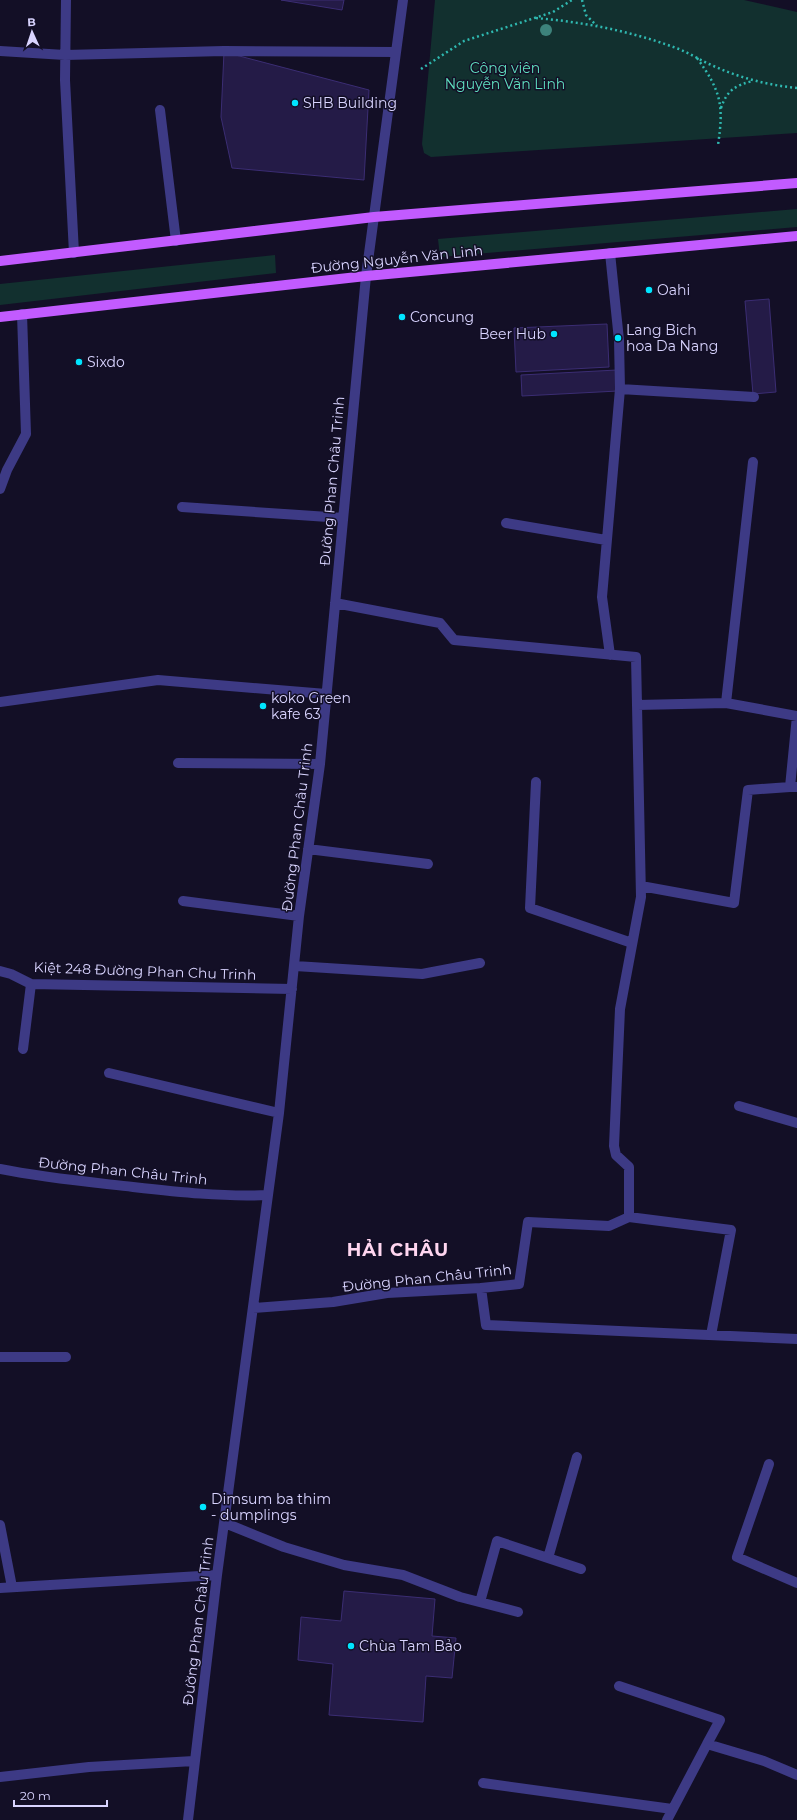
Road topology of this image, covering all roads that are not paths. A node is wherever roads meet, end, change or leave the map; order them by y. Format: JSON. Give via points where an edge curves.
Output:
{"nodes":[{"id":1,"x":66,"y":0,"type":"edge"},
{"id":2,"x":403,"y":0,"type":"edge"},
{"id":3,"x":0,"y":51,"type":"edge"},
{"id":4,"x":396,"y":52,"type":"junction"},
{"id":5,"x":65,"y":55,"type":"junction"},
{"id":6,"x":160,"y":110,"type":"dead end"},
{"id":7,"x":797,"y":184,"type":"edge"},
{"id":8,"x":374,"y":217,"type":"junction"},
{"id":9,"x":797,"y":236,"type":"edge"},
{"id":10,"x":176,"y":241,"type":"junction"},
{"id":11,"x":610,"y":253,"type":"junction"},
{"id":12,"x":74,"y":254,"type":"junction"},
{"id":13,"x":0,"y":261,"type":"edge"},
{"id":14,"x":366,"y":276,"type":"junction"},
{"id":15,"x":22,"y":314,"type":"junction"},
{"id":16,"x":0,"y":317,"type":"edge"},
{"id":17,"x":620,"y":389,"type":"junction"},
{"id":18,"x":754,"y":397,"type":"dead end"},
{"id":19,"x":753,"y":462,"type":"dead end"},
{"id":20,"x":0,"y":489,"type":"edge"},
{"id":21,"x":182,"y":507,"type":"dead end"},
{"id":22,"x":343,"y":518,"type":"junction"},
{"id":23,"x":506,"y":523,"type":"dead end"},
{"id":24,"x":606,"y":540,"type":"junction"},
{"id":25,"x":335,"y":603,"type":"junction"},
{"id":26,"x":610,"y":655,"type":"junction"},
{"id":27,"x":326,"y":694,"type":"junction"},
{"id":28,"x":0,"y":702,"type":"edge"},
{"id":29,"x":726,"y":703,"type":"junction"},
{"id":30,"x":637,"y":704,"type":"junction"},
{"id":31,"x":178,"y":763,"type":"dead end"},
{"id":32,"x":320,"y":764,"type":"junction"},
{"id":33,"x":536,"y":782,"type":"dead end"},
{"id":34,"x":794,"y":787,"type":"edge"},
{"id":35,"x":308,"y":849,"type":"junction"},
{"id":36,"x":428,"y":864,"type":"dead end"},
{"id":37,"x":641,"y":886,"type":"junction"},
{"id":38,"x":183,"y":901,"type":"dead end"},
{"id":39,"x":299,"y":916,"type":"junction"},
{"id":40,"x":632,"y":943,"type":"junction"},
{"id":41,"x":480,"y":963,"type":"dead end"},
{"id":42,"x":295,"y":966,"type":"junction"},
{"id":43,"x":0,"y":972,"type":"edge"},
{"id":44,"x":31,"y":984,"type":"junction"},
{"id":45,"x":292,"y":989,"type":"junction"},
{"id":46,"x":23,"y":1049,"type":"dead end"},
{"id":47,"x":109,"y":1073,"type":"dead end"},
{"id":48,"x":739,"y":1106,"type":"dead end"},
{"id":49,"x":278,"y":1113,"type":"junction"},
{"id":50,"x":797,"y":1123,"type":"edge"},
{"id":51,"x":0,"y":1169,"type":"edge"},
{"id":52,"x":267,"y":1195,"type":"junction"},
{"id":53,"x":629,"y":1217,"type":"junction"},
{"id":54,"x":481,"y":1288,"type":"junction"},
{"id":55,"x":253,"y":1308,"type":"junction"},
{"id":56,"x":711,"y":1335,"type":"junction"},
{"id":57,"x":797,"y":1339,"type":"edge"},
{"id":58,"x":0,"y":1356,"type":"edge"},
{"id":59,"x":66,"y":1357,"type":"dead end"},
{"id":60,"x":577,"y":1458,"type":"dead end"},
{"id":61,"x":769,"y":1464,"type":"dead end"},
{"id":62,"x":225,"y":1523,"type":"junction"},
{"id":63,"x":0,"y":1525,"type":"edge"},
{"id":64,"x":548,"y":1558,"type":"junction"},
{"id":65,"x":581,"y":1569,"type":"dead end"},
{"id":66,"x":217,"y":1575,"type":"junction"},
{"id":67,"x":797,"y":1583,"type":"edge"},
{"id":68,"x":12,"y":1587,"type":"junction"},
{"id":69,"x":0,"y":1588,"type":"edge"},
{"id":70,"x":480,"y":1602,"type":"junction"},
{"id":71,"x":518,"y":1612,"type":"dead end"},
{"id":72,"x":618,"y":1686,"type":"dead end"},
{"id":73,"x":707,"y":1744,"type":"junction"},
{"id":74,"x":194,"y":1761,"type":"junction"},
{"id":75,"x":797,"y":1775,"type":"edge"},
{"id":76,"x":0,"y":1777,"type":"edge"},
{"id":77,"x":483,"y":1783,"type":"dead end"},
{"id":78,"x":672,"y":1808,"type":"junction"},
{"id":79,"x":188,"y":1820,"type":"edge"},
{"id":80,"x":667,"y":1820,"type":"edge"}],
"edges":[{"from":1,"to":5,"type":"street"},
{"from":2,"to":4,"type":"street","name":"Đường Phan Châu Trinh"},
{"from":3,"to":5,"type":"street"},
{"from":4,"to":5,"type":"street","via":[[224,51]]},
{"from":4,"to":8,"type":"street","name":"Đường Phan Châu Trinh"},
{"from":5,"to":12,"type":"street"},
{"from":6,"to":10,"type":"street"},
{"from":7,"to":8,"type":"main road"},
{"from":8,"to":10,"type":"main road"},
{"from":8,"to":14,"type":"street","name":"Đường Phan Châu Trinh"},
{"from":9,"to":11,"type":"main road","name":"Đường Nguyễn Văn Linh"},
{"from":10,"to":12,"type":"main road"},
{"from":11,"to":14,"type":"main road","name":"Đường Nguyễn Văn Linh"},
{"from":11,"to":17,"type":"street","via":[[619,340]]},
{"from":12,"to":13,"type":"main road"},
{"from":14,"to":15,"type":"main road","name":"Đường Nguyễn Văn Linh"},
{"from":14,"to":22,"type":"street","name":"Đường Phan Châu Trinh"},
{"from":15,"to":16,"type":"main road","name":"Đường Nguyễn Văn Linh"},
{"from":15,"to":20,"type":"street","via":[[26,434]]},
{"from":17,"to":18,"type":"street"},
{"from":17,"to":24,"type":"street"},
{"from":19,"to":29,"type":"street"},
{"from":21,"to":22,"type":"street"},
{"from":22,"to":25,"type":"street","name":"Đường Phan Châu Trinh"},
{"from":23,"to":24,"type":"street"},
{"from":24,"to":26,"type":"street","via":[[602,597]]},
{"from":25,"to":26,"type":"street","via":[[440,623],[454,640]]},
{"from":25,"to":27,"type":"street","name":"Đường Phan Châu Trinh"},
{"from":26,"to":30,"type":"street","via":[[636,657]]},
{"from":27,"to":28,"type":"street","via":[[158,680]]},
{"from":27,"to":32,"type":"street","name":"Đường Phan Châu Trinh"},
{"from":29,"to":30,"type":"street"},
{"from":29,"to":34,"type":"street","via":[[797,716]]},
{"from":30,"to":37,"type":"street"},
{"from":31,"to":32,"type":"street"},
{"from":32,"to":35,"type":"street","name":"Đường Phan Châu Trinh"},
{"from":33,"to":40,"type":"street","via":[[530,908]]},
{"from":34,"to":37,"type":"street","via":[[748,790],[734,903]]},
{"from":35,"to":36,"type":"street"},
{"from":35,"to":39,"type":"street","name":"Đường Phan Châu Trinh"},
{"from":37,"to":40,"type":"street"},
{"from":38,"to":39,"type":"street"},
{"from":39,"to":42,"type":"street","name":"Đường Phan Châu Trinh"},
{"from":40,"to":53,"type":"street","via":[[620,1009],[614,1146],[616,1156],[628,1167]]},
{"from":41,"to":42,"type":"street","via":[[422,974]]},
{"from":42,"to":45,"type":"street","name":"Đường Phan Châu Trinh"},
{"from":43,"to":44,"type":"street","name":"Kiệt 248 Đường Phan Chu Trinh","via":[[11,974]]},
{"from":44,"to":45,"type":"street","name":"Kiệt 248 Đường Phan Chu Trinh"},
{"from":44,"to":46,"type":"street"},
{"from":45,"to":49,"type":"street","name":"Đường Phan Châu Trinh"},
{"from":47,"to":49,"type":"street"},
{"from":48,"to":50,"type":"street"},
{"from":49,"to":52,"type":"street","name":"Đường Phan Châu Trinh"},
{"from":51,"to":52,"type":"street","name":"Đường Phan Châu Trinh","via":[[31,1175],[174,1191],[216,1195]]},
{"from":52,"to":55,"type":"street","name":"Đường Phan Châu Trinh"},
{"from":53,"to":54,"type":"street","name":"Đường Phan Châu Trinh","via":[[609,1226],[528,1222],[519,1284]]},
{"from":53,"to":56,"type":"street","via":[[730,1230]]},
{"from":54,"to":55,"type":"street","name":"Đường Phan Châu Trinh","via":[[387,1293],[332,1302]]},
{"from":54,"to":56,"type":"street","via":[[486,1325]]},
{"from":55,"to":62,"type":"street","name":"Đường Phan Châu Trinh"},
{"from":56,"to":57,"type":"street"},
{"from":58,"to":59,"type":"street"},
{"from":60,"to":64,"type":"street"},
{"from":61,"to":67,"type":"street","via":[[737,1557]]},
{"from":62,"to":66,"type":"street","name":"Đường Phan Châu Trinh"},
{"from":62,"to":70,"type":"street","via":[[284,1547],[344,1565],[403,1575]]},
{"from":63,"to":68,"type":"street"},
{"from":64,"to":65,"type":"street"},
{"from":64,"to":70,"type":"street","via":[[497,1541]]},
{"from":66,"to":68,"type":"street"},
{"from":66,"to":74,"type":"street","name":"Đường Phan Châu Trinh"},
{"from":68,"to":69,"type":"street"},
{"from":70,"to":71,"type":"street"},
{"from":72,"to":73,"type":"street","via":[[720,1720]]},
{"from":73,"to":75,"type":"street","via":[[764,1761]]},
{"from":73,"to":78,"type":"street"},
{"from":74,"to":76,"type":"street","via":[[89,1767]]},
{"from":74,"to":79,"type":"street","name":"Đường Phan Châu Trinh"},
{"from":77,"to":78,"type":"street"},
{"from":78,"to":80,"type":"street"}]}
